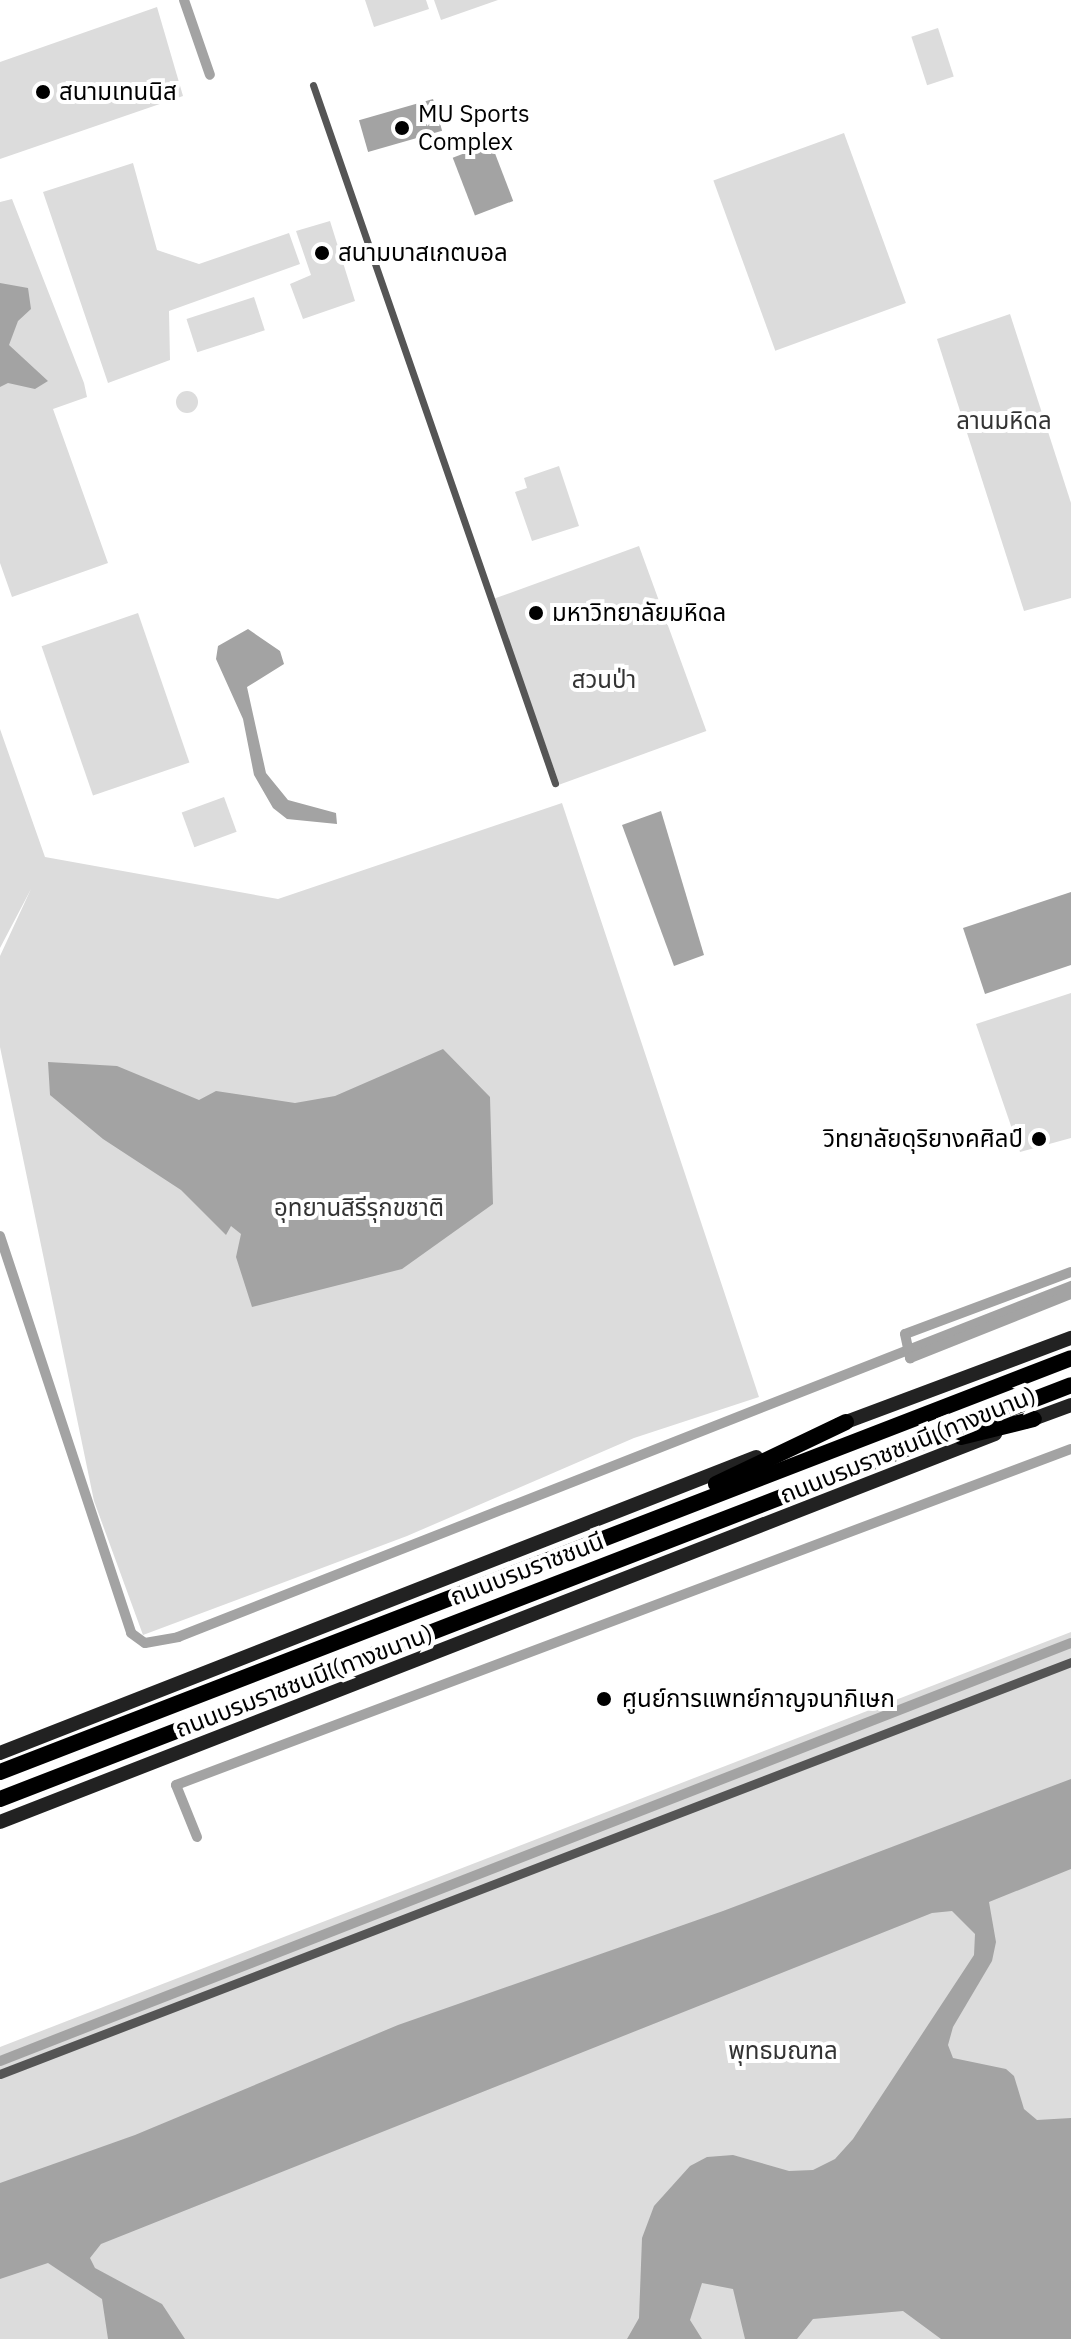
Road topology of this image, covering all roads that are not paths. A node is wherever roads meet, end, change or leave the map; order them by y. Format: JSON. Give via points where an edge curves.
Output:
{"nodes":[{"id":1,"x":313,"y":85,"type":"dead end"},
{"id":2,"x":555,"y":783,"type":"dead end"},
{"id":3,"x":1071,"y":1338,"type":"edge"},
{"id":4,"x":1071,"y":1358,"type":"edge"},
{"id":5,"x":1071,"y":1385,"type":"edge"},
{"id":6,"x":1071,"y":1405,"type":"edge"},
{"id":7,"x":1034,"y":1419,"type":"junction"},
{"id":8,"x":846,"y":1422,"type":"junction"},
{"id":9,"x":841,"y":1474,"type":"junction"},
{"id":10,"x":603,"y":1538,"type":"junction"},
{"id":11,"x":1071,"y":1662,"type":"edge"},
{"id":12,"x":0,"y":1753,"type":"edge"},
{"id":13,"x":0,"y":1772,"type":"edge"},
{"id":14,"x":0,"y":1799,"type":"edge"},
{"id":15,"x":0,"y":1822,"type":"edge"},
{"id":16,"x":0,"y":2074,"type":"edge"}],
"edges":[{"from":1,"to":2,"type":"street"},
{"from":3,"to":8,"type":"main road","name":"ถนนบรมราชชนนี (ทางขนาน)"},
{"from":4,"to":10,"type":"highway","name":"ถนนบรมราชชนนี"},
{"from":5,"to":9,"type":"highway","name":"ถนนบรมราชชนนี"},
{"from":6,"to":7,"type":"main road","name":"ถนนบรมราชชนนี (ทางขนาน)"},
{"from":7,"to":9,"type":"highway"},
{"from":7,"to":15,"type":"main road","name":"ถนนบรมราชชนนี (ทางขนาน)"},
{"from":8,"to":10,"type":"highway"},
{"from":8,"to":12,"type":"main road","name":"ถนนบรมราชชนนี (ทางขนาน)"},
{"from":9,"to":14,"type":"highway","name":"ถนนบรมราชชนนี"},
{"from":10,"to":13,"type":"highway","name":"ถนนบรมราชชนนี"},
{"from":11,"to":16,"type":"street"}]}
